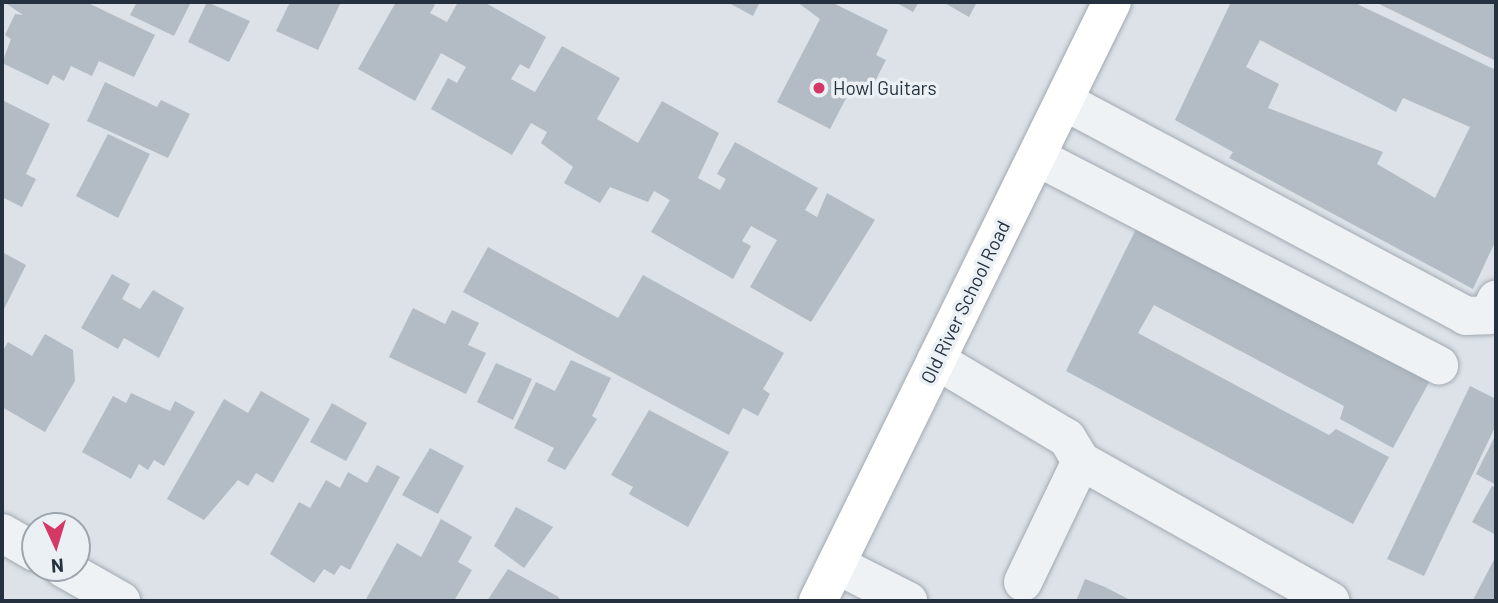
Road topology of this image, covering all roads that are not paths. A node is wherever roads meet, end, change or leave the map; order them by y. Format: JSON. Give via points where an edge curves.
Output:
{"nodes":[{"id":1,"x":1112,"y":2,"type":"edge"},
{"id":2,"x":1064,"y":101,"type":"junction"},
{"id":3,"x":1037,"y":158,"type":"junction"},
{"id":4,"x":1496,"y":300,"type":"edge"},
{"id":5,"x":936,"y":360,"type":"junction"},
{"id":6,"x":1439,"y":365,"type":"dead end"},
{"id":7,"x":1081,"y":461,"type":"junction"},
{"id":8,"x":2,"y":533,"type":"edge"},
{"id":9,"x":21,"y":544,"type":"edge"},
{"id":10,"x":837,"y":565,"type":"junction"},
{"id":11,"x":88,"y":582,"type":"edge"},
{"id":12,"x":1023,"y":582,"type":"dead end"},
{"id":13,"x":121,"y":601,"type":"edge"},
{"id":14,"x":818,"y":601,"type":"edge"},
{"id":15,"x":908,"y":601,"type":"edge"},
{"id":16,"x":1331,"y":601,"type":"edge"}],
"edges":[{"from":1,"to":2,"type":"main road","name":"Old River School Road"},
{"from":2,"to":3,"type":"main road","name":"Old River School Road"},
{"from":2,"to":4,"type":"street","via":[[1466,316],[1489,315]]},
{"from":3,"to":5,"type":"main road","name":"Old River School Road"},
{"from":3,"to":6,"type":"street"},
{"from":5,"to":7,"type":"street","via":[[1067,438]]},
{"from":5,"to":10,"type":"main road","name":"Old River School Road"},
{"from":7,"to":12,"type":"street"},
{"from":7,"to":16,"type":"street"},
{"from":8,"to":9,"type":"street"},
{"from":10,"to":14,"type":"main road","name":"Old River School Road"},
{"from":10,"to":15,"type":"street"},
{"from":11,"to":13,"type":"street"}]}
